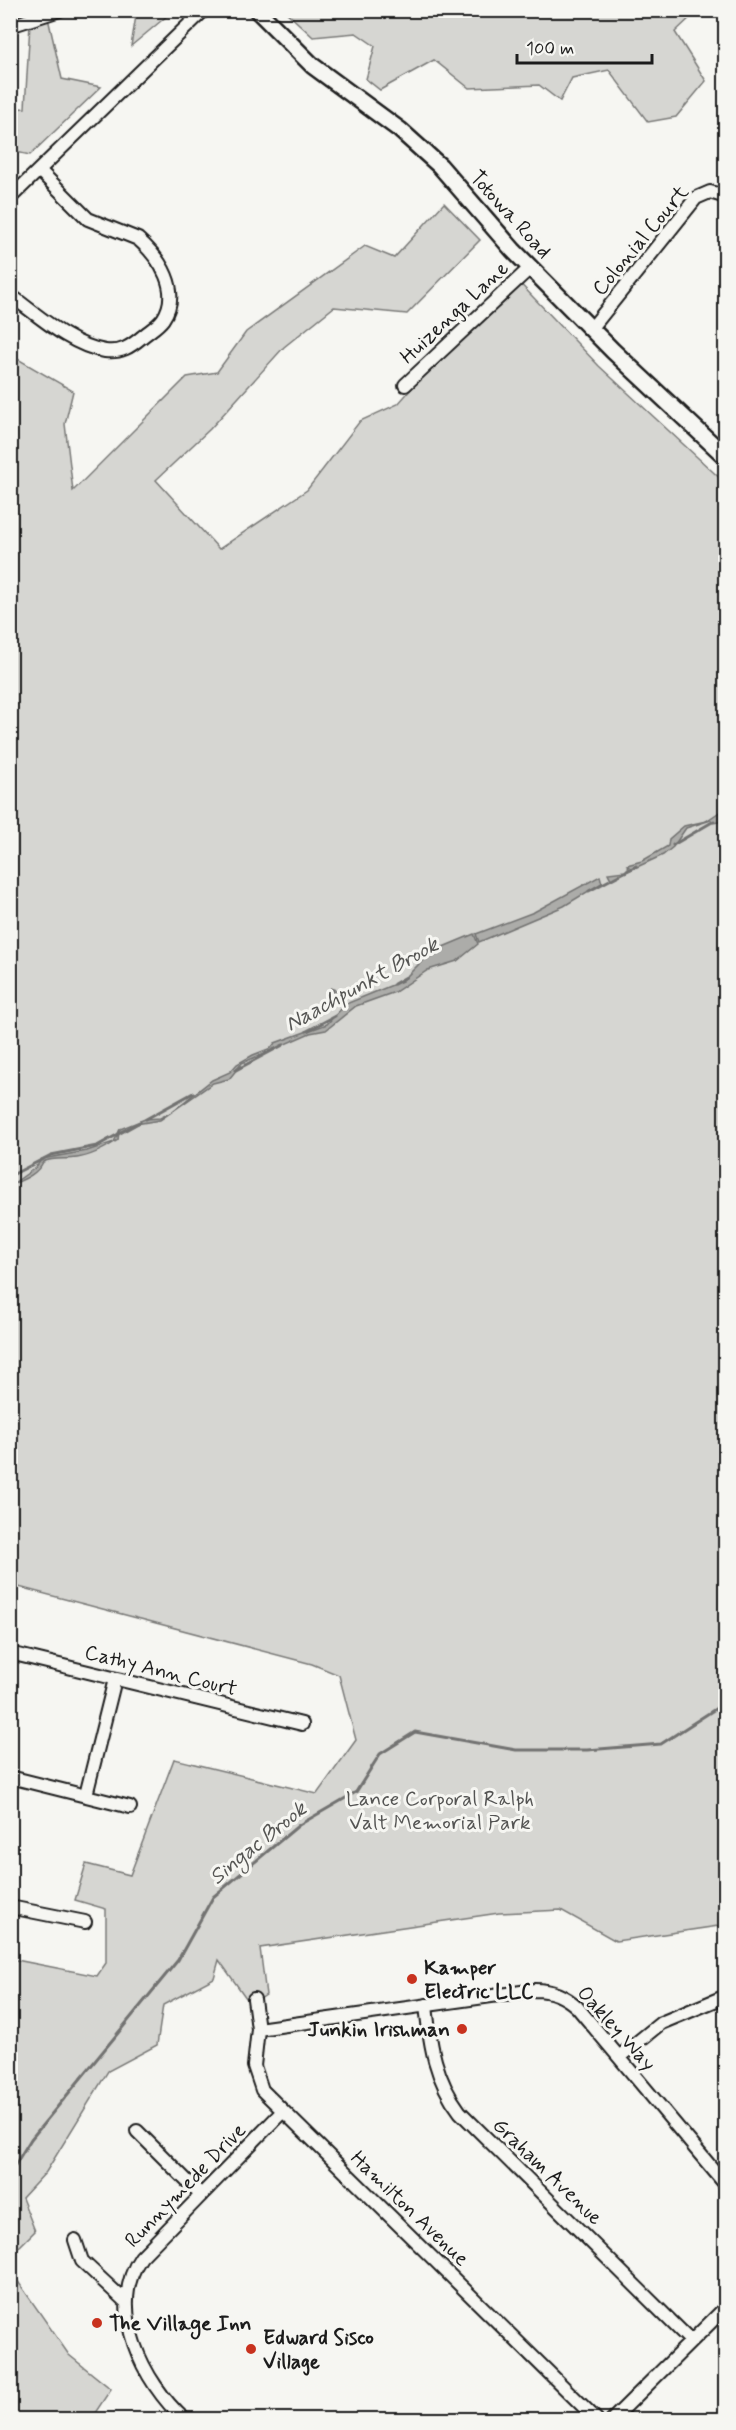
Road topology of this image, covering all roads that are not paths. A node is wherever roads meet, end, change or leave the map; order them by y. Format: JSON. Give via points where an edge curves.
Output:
{"nodes":[{"id":1,"x":60,"y":10,"type":"edge"},
{"id":2,"x":204,"y":10,"type":"edge"},
{"id":3,"x":257,"y":10,"type":"edge"},
{"id":4,"x":10,"y":26,"type":"edge"},
{"id":5,"x":39,"y":170,"type":"junction"},
{"id":6,"x":726,"y":197,"type":"edge"},
{"id":7,"x":10,"y":198,"type":"edge"},
{"id":8,"x":531,"y":268,"type":"junction"},
{"id":9,"x":10,"y":296,"type":"edge"},
{"id":10,"x":591,"y":329,"type":"junction"},
{"id":11,"x":405,"y":385,"type":"dead end"},
{"id":12,"x":726,"y":457,"type":"edge"},
{"id":13,"x":10,"y":1653,"type":"edge"},
{"id":14,"x":115,"y":1679,"type":"junction"},
{"id":15,"x":302,"y":1724,"type":"dead end"},
{"id":16,"x":10,"y":1777,"type":"edge"},
{"id":17,"x":86,"y":1796,"type":"junction"},
{"id":18,"x":130,"y":1807,"type":"dead end"},
{"id":19,"x":10,"y":1907,"type":"edge"},
{"id":20,"x":85,"y":1922,"type":"dead end"},
{"id":21,"x":726,"y":1996,"type":"edge"},
{"id":22,"x":254,"y":1999,"type":"dead end"},
{"id":23,"x":426,"y":2005,"type":"junction"},
{"id":24,"x":258,"y":2029,"type":"junction"},
{"id":25,"x":619,"y":2057,"type":"junction"},
{"id":26,"x":283,"y":2111,"type":"junction"},
{"id":27,"x":137,"y":2131,"type":"dead end"},
{"id":28,"x":726,"y":2185,"type":"edge"},
{"id":29,"x":201,"y":2195,"type":"junction"},
{"id":30,"x":75,"y":2240,"type":"dead end"},
{"id":31,"x":126,"y":2302,"type":"junction"},
{"id":32,"x":726,"y":2307,"type":"edge"},
{"id":33,"x":690,"y":2340,"type":"junction"},
{"id":34,"x":592,"y":2418,"type":"edge"},
{"id":35,"x":185,"y":2420,"type":"edge"},
{"id":36,"x":612,"y":2420,"type":"edge"}],
"edges":[{"from":1,"to":4,"type":"street"},
{"from":2,"to":5,"type":"street"},
{"from":3,"to":8,"type":"main road","name":"Totowa Road","via":[[313,66],[400,130],[432,159]]},
{"from":5,"to":7,"type":"street"},
{"from":5,"to":9,"type":"street","via":[[88,219],[144,245],[169,284],[170,304],[161,321],[132,346],[118,352],[74,340]]},
{"from":6,"to":10,"type":"street","name":"Colonial Court","via":[[710,192],[696,198]]},
{"from":8,"to":10,"type":"main road","name":"Totowa Road"},
{"from":8,"to":11,"type":"street","name":"Huizenga Lane"},
{"from":10,"to":12,"type":"main road","name":"Totowa Road"},
{"from":13,"to":14,"type":"street","name":"Cathy Ann Court"},
{"from":14,"to":15,"type":"street","name":"Cathy Ann Court"},
{"from":14,"to":17,"type":"street"},
{"from":16,"to":17,"type":"street"},
{"from":17,"to":18,"type":"street"},
{"from":19,"to":20,"type":"street"},
{"from":21,"to":25,"type":"street","via":[[661,2023]]},
{"from":22,"to":24,"type":"street","name":"Hamilton Avenue"},
{"from":23,"to":24,"type":"street","name":"Oakley Way"},
{"from":23,"to":25,"type":"street","name":"Oakley Way","via":[[550,1991],[577,2007]]},
{"from":23,"to":33,"type":"street","name":"Graham Avenue","via":[[436,2070],[460,2112]]},
{"from":24,"to":26,"type":"street","name":"Hamilton Avenue","via":[[255,2075],[262,2090]]},
{"from":25,"to":28,"type":"street","name":"Oakley Way"},
{"from":26,"to":29,"type":"street","name":"Runnymede Drive"},
{"from":26,"to":34,"type":"street","name":"Hamilton Avenue"},
{"from":27,"to":29,"type":"street"},
{"from":29,"to":31,"type":"street","name":"Runnymede Drive","via":[[141,2257],[130,2276]]},
{"from":30,"to":31,"type":"street","via":[[82,2261]]},
{"from":31,"to":35,"type":"street","name":"Runnymede Drive","via":[[142,2364],[162,2396]]},
{"from":32,"to":33,"type":"street"},
{"from":33,"to":36,"type":"street"}]}
